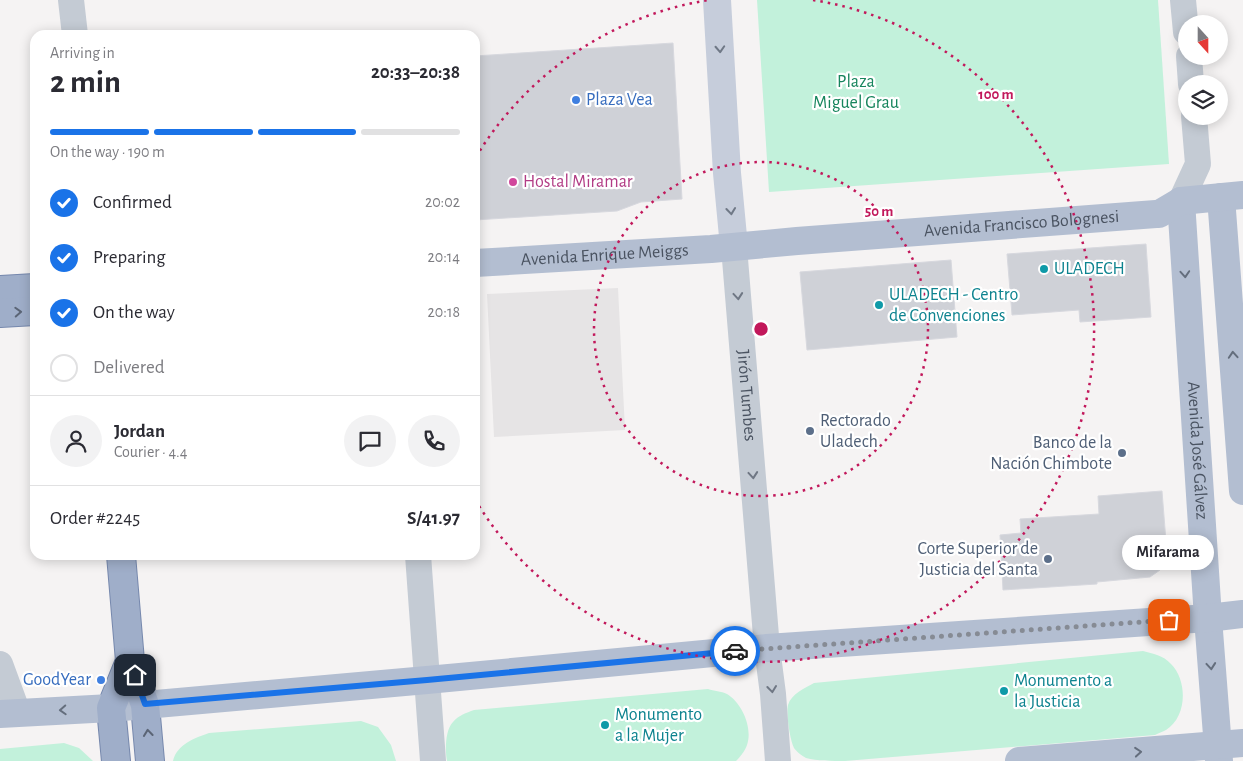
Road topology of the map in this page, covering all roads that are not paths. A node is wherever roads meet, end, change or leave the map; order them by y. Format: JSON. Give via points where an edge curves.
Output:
{"nodes":[{"id":1,"x":72,"y":0,"type":"edge"},
{"id":2,"x":717,"y":0,"type":"edge"},
{"id":3,"x":1183,"y":0,"type":"edge"},
{"id":4,"x":1184,"y":15,"type":"edge"},
{"id":5,"x":75,"y":30,"type":"edge"},
{"id":6,"x":1195,"y":125,"type":"edge"},
{"id":7,"x":1198,"y":164,"type":"junction"},
{"id":8,"x":1233,"y":208,"type":"edge"},
{"id":9,"x":1174,"y":213,"type":"junction"},
{"id":10,"x":734,"y":247,"type":"junction"},
{"id":11,"x":480,"y":263,"type":"edge"},
{"id":12,"x":30,"y":288,"type":"edge"},
{"id":13,"x":0,"y":290,"type":"edge"},
{"id":14,"x":30,"y":311,"type":"edge"},
{"id":15,"x":0,"y":313,"type":"edge"},
{"id":16,"x":1243,"y":491,"type":"edge"},
{"id":17,"x":121,"y":560,"type":"edge"},
{"id":18,"x":418,"y":560,"type":"edge"},
{"id":19,"x":1243,"y":614,"type":"edge"},
{"id":20,"x":1208,"y":618,"type":"junction"},
{"id":21,"x":767,"y":648,"type":"junction"},
{"id":22,"x":130,"y":661,"type":"junction"},
{"id":23,"x":0,"y":664,"type":"edge"},
{"id":24,"x":427,"y":680,"type":"junction"},
{"id":25,"x":145,"y":704,"type":"junction"},
{"id":26,"x":111,"y":708,"type":"junction"},
{"id":27,"x":9,"y":713,"type":"edge"},
{"id":28,"x":1226,"y":750,"type":"edge"},
{"id":29,"x":116,"y":761,"type":"edge"},
{"id":30,"x":150,"y":761,"type":"edge"},
{"id":31,"x":433,"y":761,"type":"edge"},
{"id":32,"x":778,"y":761,"type":"edge"},
{"id":33,"x":1019,"y":761,"type":"edge"}],
"edges":[{"from":1,"to":5,"type":"street"},
{"from":2,"to":10,"type":"main road","name":"Jirón Tumbes","one_way":true},
{"from":3,"to":4,"type":"street"},
{"from":6,"to":7,"type":"street"},
{"from":7,"to":8,"type":"street"},
{"from":7,"to":9,"type":"street"},
{"from":8,"to":9,"type":"main road","name":"Avenida Francisco Bolognesi"},
{"from":16,"to":8,"type":"main road","one_way":true},
{"from":9,"to":10,"type":"main road","name":"Avenida Francisco Bolognesi"},
{"from":9,"to":20,"type":"main road","name":"Avenida José Gálvez","one_way":true},
{"from":10,"to":11,"type":"main road","name":"Avenida Enrique Meiggs"},
{"from":10,"to":21,"type":"street","name":"Jirón Tumbes","one_way":true},
{"from":12,"to":13,"type":"highway"},
{"from":15,"to":14,"type":"highway","one_way":true},
{"from":17,"to":22,"type":"highway"},
{"from":18,"to":24,"type":"street"},
{"from":19,"to":20,"type":"main road"},
{"from":20,"to":21,"type":"main road"},
{"from":20,"to":28,"type":"main road","name":"Avenida José Gálvez","one_way":true},
{"from":21,"to":24,"type":"main road"},
{"from":21,"to":32,"type":"street","name":"Jirón Tumbes","one_way":true},
{"from":22,"to":25,"type":"highway"},
{"from":22,"to":26,"type":"highway"},
{"from":23,"to":27,"type":"street"},
{"from":24,"to":25,"type":"main road"},
{"from":24,"to":31,"type":"street"},
{"from":25,"to":26,"type":"main road"},
{"from":30,"to":25,"type":"highway","one_way":true},
{"from":26,"to":27,"type":"main road","one_way":true},
{"from":26,"to":29,"type":"highway"},
{"from":33,"to":28,"type":"main road","one_way":true}]}
